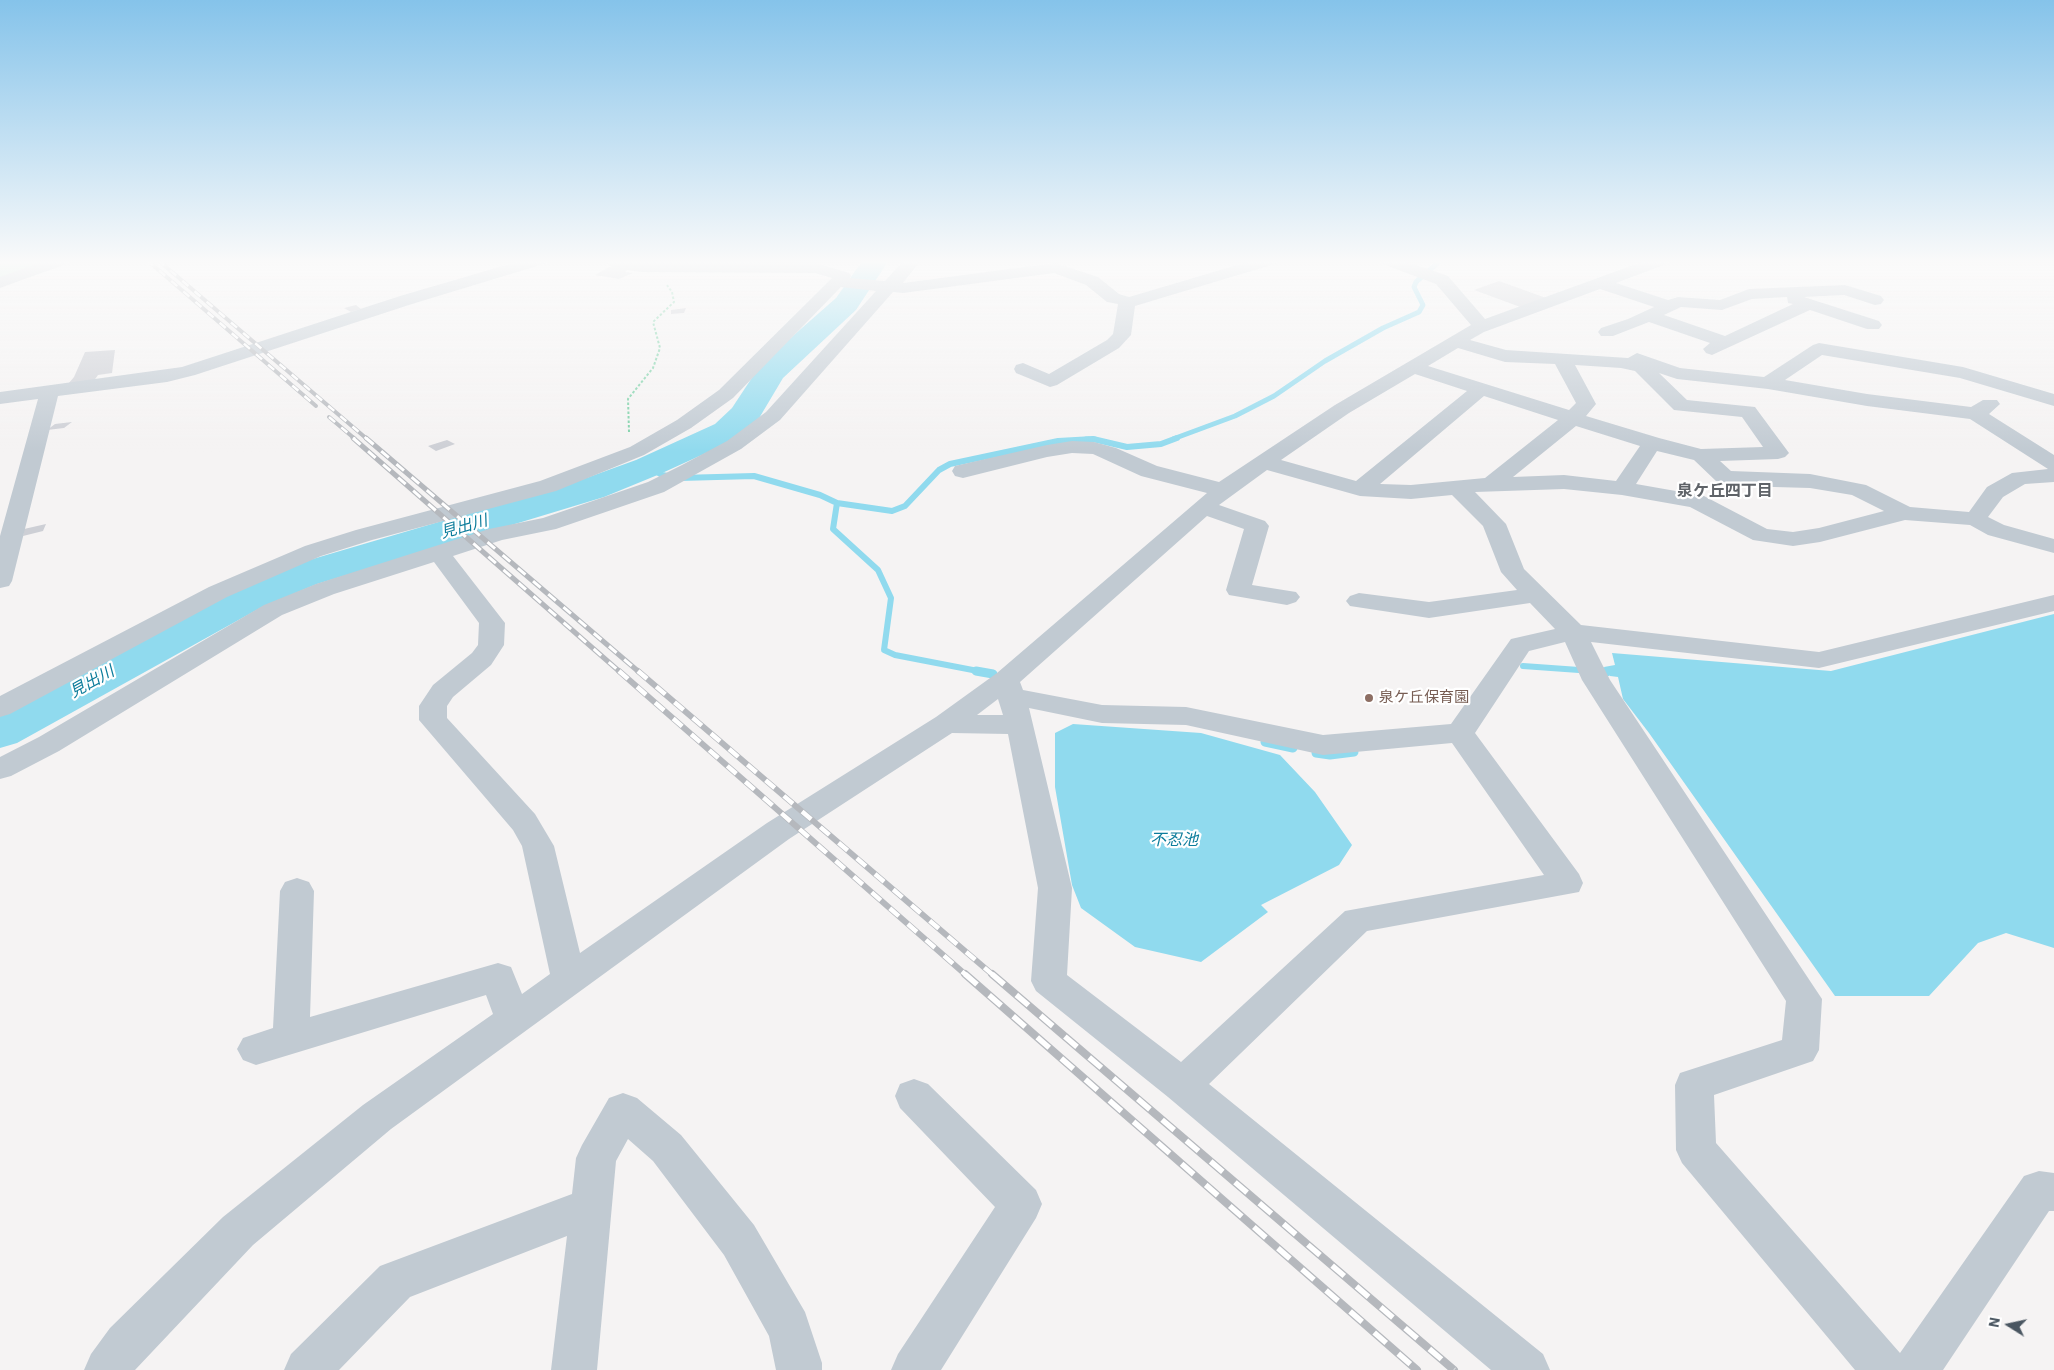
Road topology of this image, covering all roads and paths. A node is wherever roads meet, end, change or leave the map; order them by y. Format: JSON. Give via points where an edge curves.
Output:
{"nodes":[{"id":1,"x":333,"y":324,"type":"edge"},
{"id":2,"x":654,"y":324,"type":"edge"},
{"id":3,"x":796,"y":324,"type":"edge"},
{"id":4,"x":856,"y":324,"type":"edge"},
{"id":5,"x":1124,"y":324,"type":"edge"},
{"id":6,"x":1477,"y":324,"type":"edge"},
{"id":7,"x":1488,"y":324,"type":"edge"},
{"id":8,"x":1631,"y":324,"type":"edge"},
{"id":9,"x":1667,"y":324,"type":"edge"},
{"id":10,"x":1766,"y":324,"type":"edge"},
{"id":11,"x":1870,"y":324,"type":"edge"},
{"id":12,"x":1873,"y":325,"type":"dead end"},
{"id":13,"x":1479,"y":327,"type":"junction"},
{"id":14,"x":1607,"y":332,"type":"dead end"},
{"id":15,"x":1454,"y":341,"type":"junction"},
{"id":16,"x":1563,"y":347,"type":"junction"},
{"id":17,"x":1908,"y":364,"type":"junction"},
{"id":18,"x":1413,"y":367,"type":"junction"},
{"id":19,"x":1023,"y":369,"type":"dead end"},
{"id":20,"x":1768,"y":384,"type":"junction"},
{"id":21,"x":2013,"y":388,"type":"junction"},
{"id":22,"x":1482,"y":389,"type":"junction"},
{"id":23,"x":50,"y":391,"type":"junction"},
{"id":24,"x":0,"y":398,"type":"edge"},
{"id":25,"x":1867,"y":400,"type":"junction"},
{"id":26,"x":2054,"y":400,"type":"edge"},
{"id":27,"x":1975,"y":414,"type":"junction"},
{"id":28,"x":1573,"y":418,"type":"junction"},
{"id":29,"x":1652,"y":443,"type":"junction"},
{"id":30,"x":1700,"y":455,"type":"junction"},
{"id":31,"x":626,"y":456,"type":"junction"},
{"id":32,"x":1264,"y":462,"type":"junction"},
{"id":33,"x":2054,"y":464,"type":"edge"},
{"id":34,"x":963,"y":471,"type":"dead end"},
{"id":35,"x":2054,"y":475,"type":"edge"},
{"id":36,"x":1475,"y":486,"type":"junction"},
{"id":37,"x":1622,"y":488,"type":"junction"},
{"id":38,"x":1360,"y":489,"type":"junction"},
{"id":39,"x":1223,"y":490,"type":"junction"},
{"id":40,"x":1203,"y":507,"type":"junction"},
{"id":41,"x":1905,"y":513,"type":"junction"},
{"id":42,"x":1974,"y":520,"type":"junction"},
{"id":43,"x":2054,"y":546,"type":"edge"},
{"id":44,"x":439,"y":553,"type":"junction"},
{"id":45,"x":0,"y":581,"type":"edge"},
{"id":46,"x":1534,"y":595,"type":"junction"},
{"id":47,"x":1287,"y":597,"type":"dead end"},
{"id":48,"x":1359,"y":601,"type":"dead end"},
{"id":49,"x":2054,"y":604,"type":"edge"},
{"id":50,"x":1573,"y":632,"type":"junction"},
{"id":51,"x":1013,"y":700,"type":"junction"},
{"id":52,"x":0,"y":708,"type":"edge"},
{"id":53,"x":946,"y":724,"type":"junction"},
{"id":54,"x":1460,"y":733,"type":"junction"},
{"id":55,"x":0,"y":770,"type":"edge"},
{"id":56,"x":297,"y":891,"type":"dead end"},
{"id":57,"x":569,"y":980,"type":"junction"},
{"id":58,"x":513,"y":1020,"type":"junction"},
{"id":59,"x":292,"y":1038,"type":"junction"},
{"id":60,"x":256,"y":1049,"type":"dead end"},
{"id":61,"x":1182,"y":1085,"type":"junction"},
{"id":62,"x":914,"y":1096,"type":"dead end"},
{"id":63,"x":2054,"y":1192,"type":"edge"},
{"id":64,"x":591,"y":1207,"type":"junction"},
{"id":65,"x":318,"y":1366,"type":"edge"},
{"id":66,"x":107,"y":1370,"type":"edge"},
{"id":67,"x":574,"y":1370,"type":"edge"},
{"id":68,"x":799,"y":1370,"type":"edge"},
{"id":69,"x":914,"y":1370,"type":"edge"},
{"id":70,"x":1526,"y":1370,"type":"edge"},
{"id":71,"x":1884,"y":1370,"type":"edge"},
{"id":72,"x":1916,"y":1370,"type":"edge"}],
"edges":[{"from":1,"to":23,"type":"street","via":[[167,376]]},
{"from":2,"to":31,"type":"path","via":[[660,348],[653,368],[628,399]]},
{"from":3,"to":31,"type":"street","via":[[726,394],[684,424]]},
{"from":4,"to":44,"type":"street","via":[[773,416],[734,445],[690,470],[656,487],[548,524],[497,534]]},
{"from":5,"to":19,"type":"street","via":[[1122,335],[1113,344],[1050,381]]},
{"from":6,"to":13,"type":"street"},
{"from":7,"to":13,"type":"street"},
{"from":8,"to":14,"type":"street"},
{"from":9,"to":10,"type":"street","via":[[1719,346]]},
{"from":11,"to":12,"type":"street"},
{"from":13,"to":15,"type":"street"},
{"from":13,"to":16,"type":"street","via":[[1508,339]]},
{"from":15,"to":16,"type":"street","via":[[1506,356]]},
{"from":15,"to":18,"type":"street"},
{"from":16,"to":20,"type":"street","via":[[1589,343],[1677,373]]},
{"from":16,"to":28,"type":"street","via":[[1586,404]]},
{"from":16,"to":30,"type":"street","via":[[1642,367],[1681,406],[1748,411],[1778,453]]},
{"from":17,"to":20,"type":"street","via":[[1819,350]]},
{"from":17,"to":21,"type":"street","via":[[1962,373]]},
{"from":17,"to":25,"type":"street"},
{"from":18,"to":22,"type":"street"},
{"from":18,"to":32,"type":"street","via":[[1342,409]]},
{"from":20,"to":25,"type":"street"},
{"from":21,"to":26,"type":"street"},
{"from":21,"to":27,"type":"street"},
{"from":22,"to":28,"type":"street"},
{"from":22,"to":38,"type":"street"},
{"from":23,"to":24,"type":"street"},
{"from":23,"to":45,"type":"street"},
{"from":25,"to":27,"type":"street"},
{"from":27,"to":33,"type":"street"},
{"from":28,"to":29,"type":"street"},
{"from":28,"to":36,"type":"street"},
{"from":29,"to":30,"type":"street"},
{"from":29,"to":37,"type":"street"},
{"from":30,"to":41,"type":"street","via":[[1724,476],[1810,480],[1858,490]]},
{"from":31,"to":52,"type":"street","via":[[548,486],[364,535],[272,567],[218,592]]},
{"from":32,"to":38,"type":"street"},
{"from":32,"to":39,"type":"street"},
{"from":34,"to":39,"type":"street","via":[[1047,451],[1094,448],[1149,471]]},
{"from":35,"to":42,"type":"street","via":[[2020,478],[1995,492]]},
{"from":36,"to":37,"type":"street","via":[[1564,482]]},
{"from":36,"to":38,"type":"street","via":[[1411,492]]},
{"from":36,"to":46,"type":"street","via":[[1512,572]]},
{"from":37,"to":41,"type":"street","via":[[1696,501],[1761,535],[1793,539]]},
{"from":39,"to":40,"type":"street"},
{"from":40,"to":47,"type":"street","via":[[1257,526],[1238,590]]},
{"from":40,"to":51,"type":"street"},
{"from":41,"to":42,"type":"street"},
{"from":42,"to":43,"type":"street","via":[[1996,530]]},
{"from":44,"to":55,"type":"street","via":[[325,589],[273,610]]},
{"from":44,"to":57,"type":"street","via":[[492,623],[491,646],[482,660],[443,691],[433,706],[433,720],[524,822],[538,846]]},
{"from":46,"to":48,"type":"street","via":[[1430,610]]},
{"from":46,"to":50,"type":"street"},
{"from":49,"to":50,"type":"street","via":[[1820,660]]},
{"from":50,"to":54,"type":"street","via":[[1520,645]]},
{"from":50,"to":71,"type":"street","via":[[1596,680],[1804,999],[1800,1050],[1694,1085],[1696,1150]]},
{"from":51,"to":53,"type":"street"},
{"from":51,"to":53,"type":"street"},
{"from":51,"to":54,"type":"street","via":[[1102,714],[1186,716],[1323,745]]},
{"from":51,"to":61,"type":"street","via":[[1055,888],[1049,981]]},
{"from":53,"to":57,"type":"street","via":[[778,831]]},
{"from":54,"to":61,"type":"street","via":[[1567,883],[1356,920]]},
{"from":56,"to":59,"type":"street"},
{"from":57,"to":58,"type":"street"},
{"from":58,"to":59,"type":"street","via":[[498,977]]},
{"from":58,"to":66,"type":"street","via":[[377,1117],[238,1231],[126,1344]]},
{"from":59,"to":60,"type":"street"},
{"from":61,"to":70,"type":"street"},
{"from":62,"to":69,"type":"street","via":[[1021,1204]]},
{"from":63,"to":72,"type":"street","via":[[2039,1190]]},
{"from":64,"to":65,"type":"street","via":[[395,1281]]},
{"from":64,"to":67,"type":"street"},
{"from":64,"to":68,"type":"street","via":[[596,1158],[623,1110],[666,1148],[739,1240],[789,1328]]}]}
